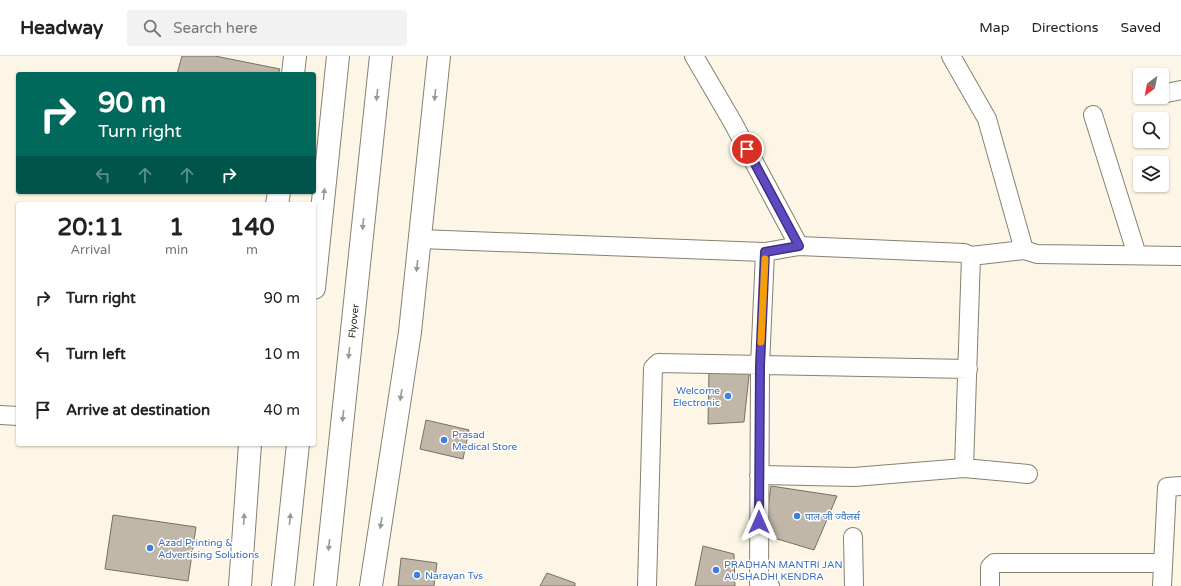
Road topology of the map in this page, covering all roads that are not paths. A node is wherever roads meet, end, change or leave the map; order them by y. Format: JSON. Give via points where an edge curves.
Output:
{"nodes":[{"id":1,"x":295,"y":56,"type":"edge"},
{"id":2,"x":338,"y":56,"type":"edge"},
{"id":3,"x":381,"y":56,"type":"edge"},
{"id":4,"x":439,"y":56,"type":"edge"},
{"id":5,"x":694,"y":56,"type":"edge"},
{"id":6,"x":952,"y":56,"type":"edge"},
{"id":7,"x":293,"y":72,"type":"edge"},
{"id":8,"x":1181,"y":90,"type":"edge"},
{"id":9,"x":1169,"y":93,"type":"edge"},
{"id":10,"x":1093,"y":114,"type":"dead end"},
{"id":11,"x":420,"y":239,"type":"junction"},
{"id":12,"x":799,"y":246,"type":"junction"},
{"id":13,"x":1024,"y":250,"type":"junction"},
{"id":14,"x":765,"y":252,"type":"junction"},
{"id":15,"x":1137,"y":255,"type":"junction"},
{"id":16,"x":971,"y":256,"type":"junction"},
{"id":17,"x":1181,"y":256,"type":"edge"},
{"id":18,"x":316,"y":269,"type":"edge"},
{"id":19,"x":760,"y":366,"type":"junction"},
{"id":20,"x":968,"y":369,"type":"junction"},
{"id":21,"x":0,"y":415,"type":"edge"},
{"id":22,"x":16,"y":416,"type":"edge"},
{"id":23,"x":250,"y":446,"type":"edge"},
{"id":24,"x":298,"y":446,"type":"edge"},
{"id":25,"x":964,"y":468,"type":"junction"},
{"id":26,"x":1028,"y":474,"type":"dead end"},
{"id":27,"x":759,"y":475,"type":"junction"},
{"id":28,"x":1181,"y":486,"type":"edge"},
{"id":29,"x":853,"y":537,"type":"dead end"},
{"id":30,"x":1163,"y":563,"type":"junction"},
{"id":31,"x":240,"y":586,"type":"edge"},
{"id":32,"x":283,"y":586,"type":"edge"},
{"id":33,"x":325,"y":586,"type":"edge"},
{"id":34,"x":371,"y":586,"type":"edge"},
{"id":35,"x":647,"y":586,"type":"edge"},
{"id":36,"x":770,"y":586,"type":"edge"},
{"id":37,"x":854,"y":586,"type":"edge"},
{"id":38,"x":990,"y":586,"type":"edge"},
{"id":39,"x":1162,"y":586,"type":"edge"}],
"edges":[{"from":1,"to":7,"type":"main road"},
{"from":18,"to":2,"type":"main road","one_way":true},
{"from":3,"to":33,"type":"main road","name":"Flyover","one_way":true},
{"from":4,"to":11,"type":"main road","one_way":true},
{"from":5,"to":12,"type":"street"},
{"from":6,"to":13,"type":"street","via":[[987,119]]},
{"from":8,"to":9,"type":"street"},
{"from":10,"to":15,"type":"street"},
{"from":11,"to":14,"type":"street"},
{"from":11,"to":34,"type":"main road","one_way":true,"via":[[410,332]]},
{"from":12,"to":14,"type":"street"},
{"from":12,"to":16,"type":"street","via":[[964,253]]},
{"from":13,"to":15,"type":"street","via":[[1037,254]]},
{"from":13,"to":16,"type":"street"},
{"from":14,"to":19,"type":"street"},
{"from":15,"to":17,"type":"street"},
{"from":16,"to":20,"type":"street"},
{"from":19,"to":20,"type":"street"},
{"from":19,"to":27,"type":"street"},
{"from":19,"to":35,"type":"street","via":[[658,363],[652,368]]},
{"from":20,"to":25,"type":"street"},
{"from":21,"to":22,"type":"street"},
{"from":31,"to":23,"type":"main road","one_way":true},
{"from":32,"to":24,"type":"main road","one_way":true},
{"from":25,"to":26,"type":"street"},
{"from":25,"to":27,"type":"street","via":[[854,477]]},
{"from":27,"to":36,"type":"street","via":[[759,584]]},
{"from":28,"to":30,"type":"street","via":[[1167,487]]},
{"from":29,"to":37,"type":"street"},
{"from":30,"to":38,"type":"street","via":[[994,563],[990,567]]},
{"from":30,"to":39,"type":"street"}]}
